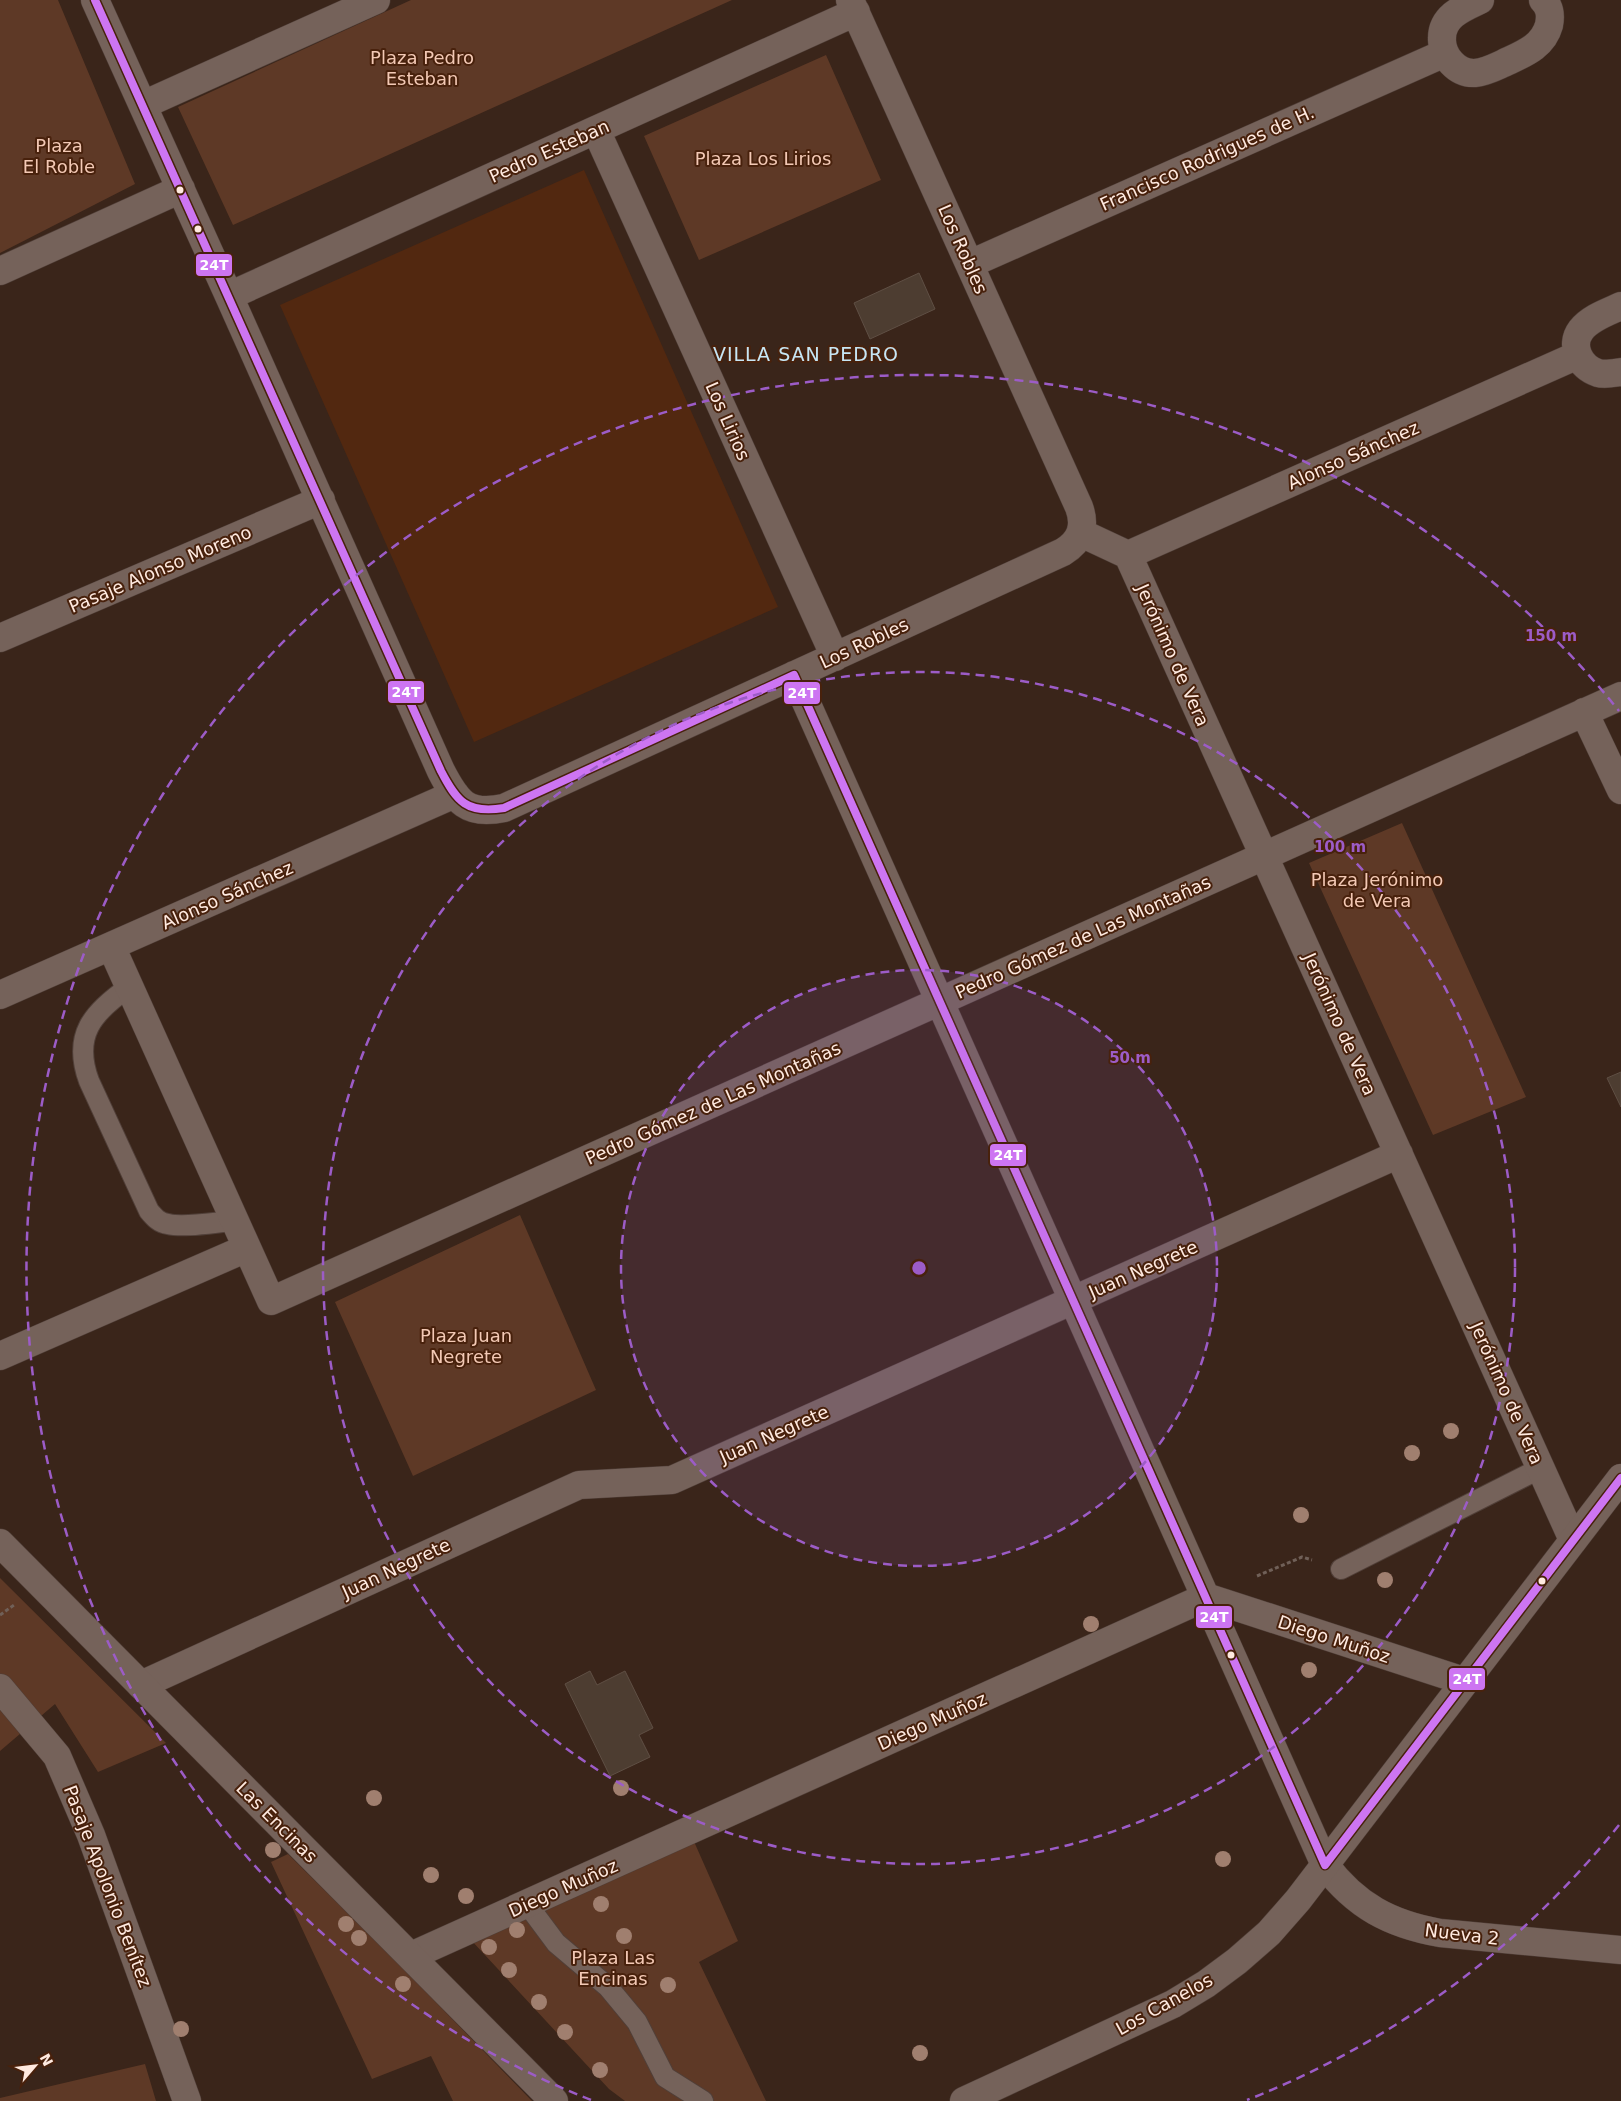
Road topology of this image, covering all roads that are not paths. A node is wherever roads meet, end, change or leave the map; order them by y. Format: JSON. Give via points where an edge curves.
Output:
{"nodes":[{"id":1,"x":95,"y":0,"type":"edge"},
{"id":2,"x":376,"y":0,"type":"edge"},
{"id":3,"x":1480,"y":0,"type":"edge"},
{"id":4,"x":1552,"y":2,"type":"edge"},
{"id":5,"x":853,"y":6,"type":"edge"},
{"id":6,"x":1445,"y":52,"type":"junction"},
{"id":7,"x":143,"y":105,"type":"junction"},
{"id":8,"x":596,"y":130,"type":"junction"},
{"id":9,"x":181,"y":189,"type":"junction"},
{"id":10,"x":970,"y":264,"type":"junction"},
{"id":11,"x":0,"y":271,"type":"edge"},
{"id":12,"x":229,"y":296,"type":"junction"},
{"id":13,"x":1621,"y":306,"type":"edge"},
{"id":14,"x":1578,"y":355,"type":"junction"},
{"id":15,"x":1621,"y":372,"type":"edge"},
{"id":16,"x":320,"y":500,"type":"junction"},
{"id":17,"x":1081,"y":533,"type":"junction"},
{"id":18,"x":1128,"y":555,"type":"junction"},
{"id":19,"x":0,"y":638,"type":"edge"},
{"id":20,"x":834,"y":657,"type":"junction"},
{"id":21,"x":794,"y":675,"type":"junction"},
{"id":22,"x":1621,"y":696,"type":"edge"},
{"id":23,"x":1584,"y":712,"type":"junction"},
{"id":24,"x":1621,"y":790,"type":"edge"},
{"id":25,"x":455,"y":794,"type":"junction"},
{"id":26,"x":1264,"y":856,"type":"junction"},
{"id":27,"x":111,"y":946,"type":"junction"},
{"id":28,"x":129,"y":987,"type":"junction"},
{"id":29,"x":0,"y":995,"type":"edge"},
{"id":30,"x":940,"y":1002,"type":"junction"},
{"id":31,"x":1399,"y":1154,"type":"junction"},
{"id":32,"x":234,"y":1221,"type":"junction"},
{"id":33,"x":247,"y":1248,"type":"junction"},
{"id":34,"x":1074,"y":1300,"type":"junction"},
{"id":35,"x":0,"y":1356,"type":"edge"},
{"id":36,"x":1541,"y":1468,"type":"junction"},
{"id":37,"x":1621,"y":1478,"type":"edge"},
{"id":38,"x":1573,"y":1540,"type":"junction"},
{"id":39,"x":0,"y":1543,"type":"edge"},
{"id":40,"x":1341,"y":1569,"type":"road end"},
{"id":41,"x":1206,"y":1597,"type":"junction"},
{"id":42,"x":1464,"y":1681,"type":"junction"},
{"id":43,"x":141,"y":1685,"type":"junction"},
{"id":44,"x":0,"y":1688,"type":"edge"},
{"id":45,"x":1325,"y":1865,"type":"junction"},
{"id":46,"x":527,"y":1904,"type":"junction"},
{"id":47,"x":1621,"y":1950,"type":"edge"},
{"id":48,"x":411,"y":1956,"type":"junction"},
{"id":49,"x":187,"y":2101,"type":"edge"},
{"id":50,"x":554,"y":2101,"type":"edge"},
{"id":51,"x":703,"y":2101,"type":"edge"},
{"id":52,"x":964,"y":2101,"type":"edge"}],
"edges":[{"from":1,"to":7,"type":"street","name":"Los Robles"},
{"from":2,"to":7,"type":"street"},
{"from":3,"to":6,"type":"street","via":[[1448,19],[1441,42]]},
{"from":4,"to":6,"type":"street","via":[[1547,32],[1540,44],[1528,52],[1474,73],[1451,63]]},
{"from":5,"to":8,"type":"street","name":"Pedro Esteban"},
{"from":5,"to":10,"type":"street","name":"Los Robles"},
{"from":6,"to":10,"type":"street","name":"Francisco Rodrigues de H."},
{"from":7,"to":9,"type":"street","name":"Los Robles"},
{"from":8,"to":12,"type":"street","name":"Pedro Esteban"},
{"from":8,"to":20,"type":"street","name":"Los Lirios"},
{"from":9,"to":11,"type":"street"},
{"from":9,"to":12,"type":"street","name":"Los Robles"},
{"from":10,"to":17,"type":"street","name":"Los Robles","via":[[1079,507]]},
{"from":12,"to":16,"type":"street","name":"Los Robles"},
{"from":13,"to":14,"type":"street","via":[[1592,320],[1580,330]]},
{"from":14,"to":15,"type":"street","via":[[1583,364],[1600,373]]},
{"from":14,"to":18,"type":"street","name":"Alonso Sánchez"},
{"from":16,"to":19,"type":"street","name":"Pasaje Alonso Moreno"},
{"from":16,"to":25,"type":"street","name":"Los Robles","via":[[441,771]]},
{"from":17,"to":18,"type":"street"},
{"from":17,"to":20,"type":"street","name":"Los Robles","via":[[1063,552]]},
{"from":18,"to":26,"type":"street","name":"Jerónimo de Vera"},
{"from":20,"to":21,"type":"street","name":"Los Robles"},
{"from":21,"to":25,"type":"street","name":"Los Robles","via":[[504,808],[488,812],[474,810]]},
{"from":21,"to":30,"type":"street"},
{"from":22,"to":23,"type":"street","name":"Pedro Gómez de Las Montañas"},
{"from":23,"to":24,"type":"street"},
{"from":23,"to":26,"type":"street","name":"Pedro Gómez de Las Montañas"},
{"from":25,"to":27,"type":"street","name":"Alonso Sánchez"},
{"from":26,"to":30,"type":"street","name":"Pedro Gómez de Las Montañas"},
{"from":26,"to":31,"type":"street","name":"Jerónimo de Vera"},
{"from":27,"to":28,"type":"street"},
{"from":27,"to":29,"type":"street","name":"Alonso Sánchez"},
{"from":28,"to":32,"type":"street"},
{"from":28,"to":32,"type":"lane","via":[[99,1010],[85,1034],[82,1049],[90,1080],[154,1217],[174,1225]]},
{"from":30,"to":33,"type":"street","name":"Pedro Gómez de Las Montañas","via":[[270,1301]]},
{"from":30,"to":34,"type":"street"},
{"from":31,"to":34,"type":"street","name":"Juan Negrete"},
{"from":31,"to":36,"type":"street","name":"Jerónimo de Vera"},
{"from":32,"to":33,"type":"street"},
{"from":33,"to":35,"type":"street"},
{"from":34,"to":41,"type":"street"},
{"from":34,"to":43,"type":"street","name":"Juan Negrete","via":[[672,1480],[579,1485]]},
{"from":36,"to":38,"type":"street","name":"Jerónimo de Vera"},
{"from":36,"to":40,"type":"lane"},
{"from":37,"to":38,"type":"street","name":"Los Canelos"},
{"from":38,"to":42,"type":"street","name":"Los Canelos"},
{"from":39,"to":43,"type":"street","name":"Las Encinas"},
{"from":41,"to":42,"type":"street","name":"Diego Muñoz"},
{"from":41,"to":45,"type":"street"},
{"from":41,"to":46,"type":"street","name":"Diego Muñoz"},
{"from":42,"to":45,"type":"street","name":"Los Canelos"},
{"from":43,"to":48,"type":"street","name":"Las Encinas"},
{"from":44,"to":49,"type":"street","name":"Pasaje Apolonio Benítez","via":[[57,1756],[91,1835]]},
{"from":45,"to":47,"type":"street","name":"Nueva 2","via":[[1339,1884],[1357,1899],[1376,1912],[1418,1929]]},
{"from":45,"to":52,"type":"street","name":"Los Canelos","via":[[1269,1933],[1206,1984],[1138,2022]]},
{"from":46,"to":48,"type":"street","name":"Diego Muñoz"},
{"from":46,"to":51,"type":"lane","via":[[556,1943],[608,1988],[636,2022],[665,2077]]},
{"from":48,"to":50,"type":"street","name":"Las Encinas"}]}
